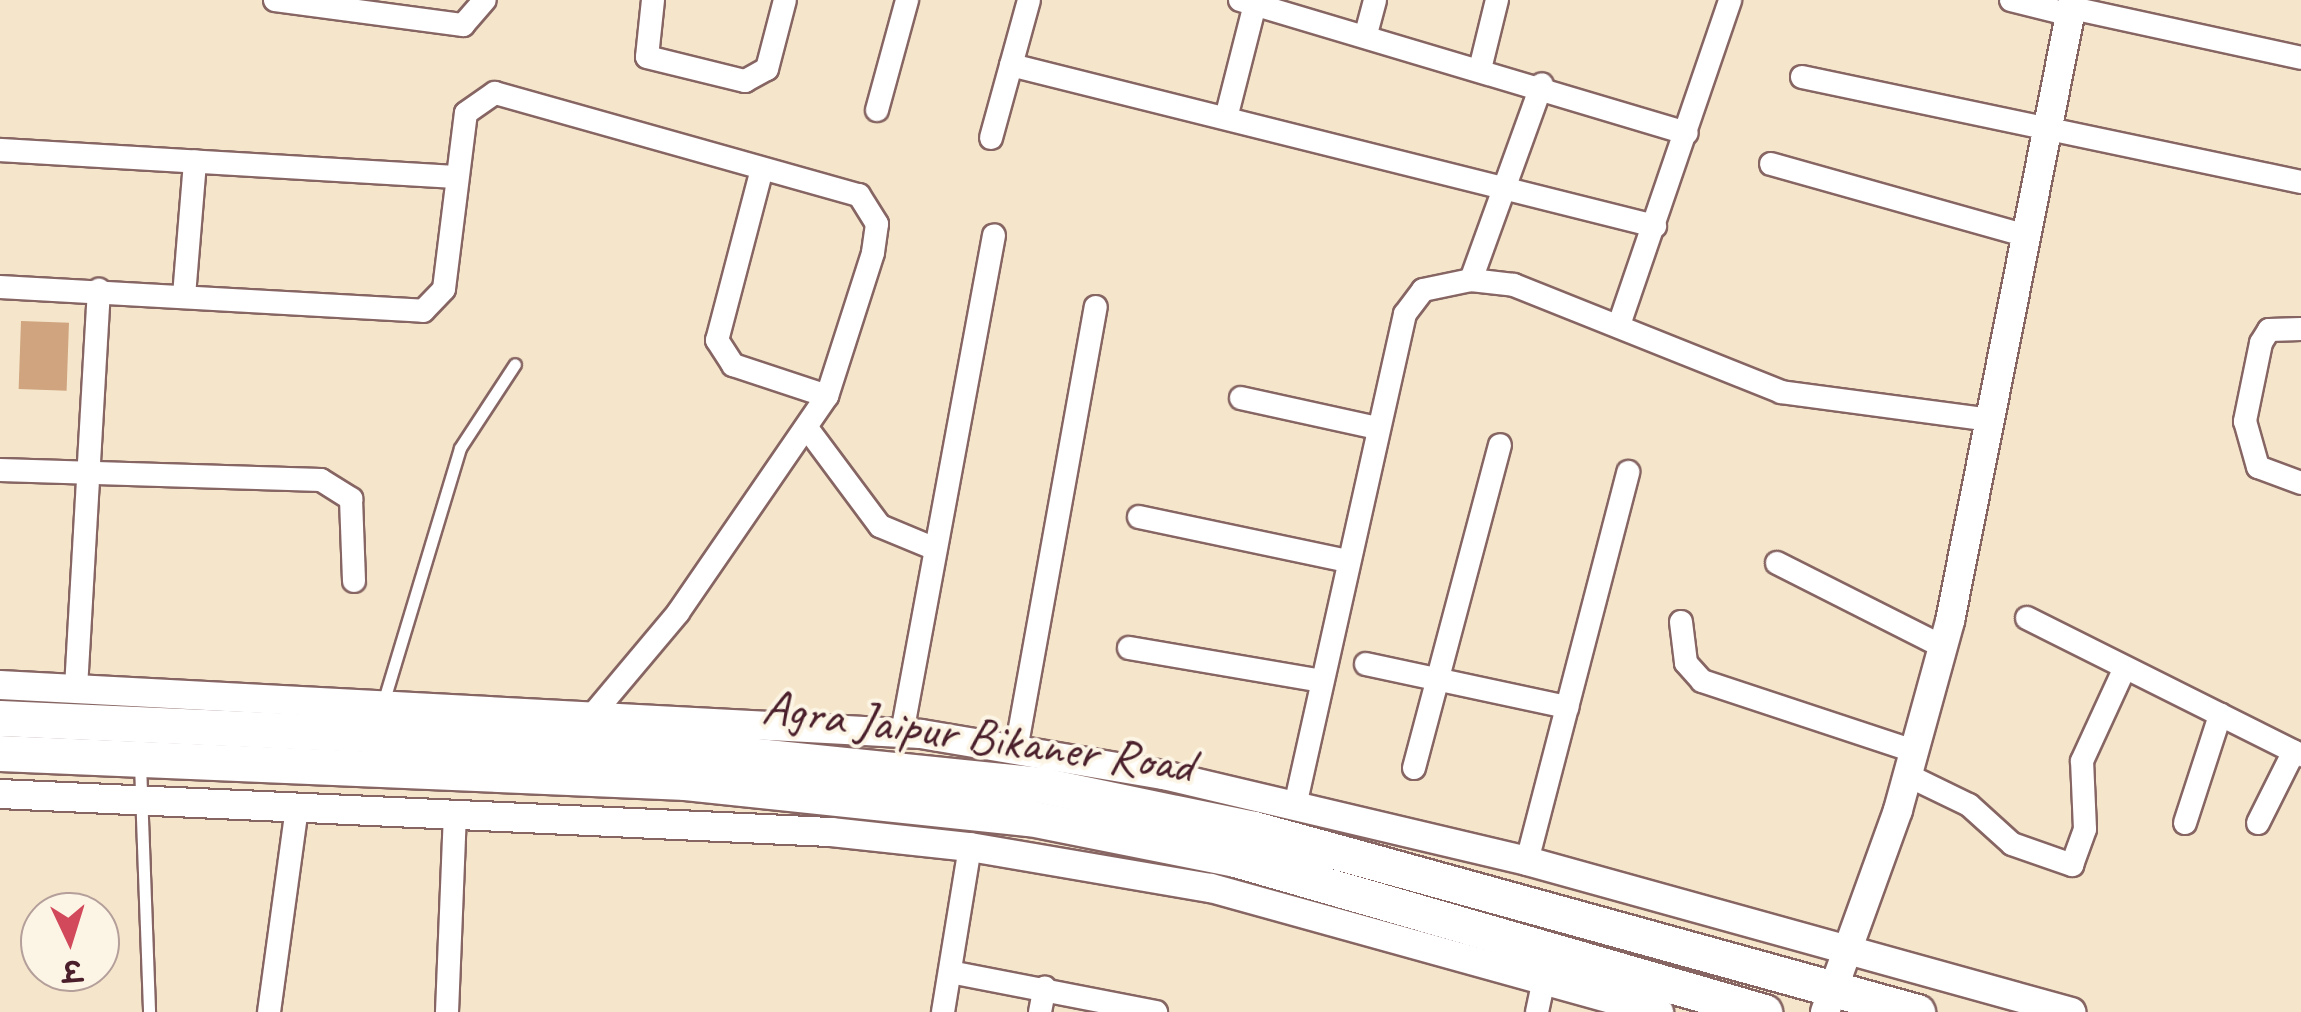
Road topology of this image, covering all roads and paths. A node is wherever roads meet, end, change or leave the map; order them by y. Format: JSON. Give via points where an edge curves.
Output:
{"nodes":[{"id":1,"x":274,"y":0,"type":"edge"},
{"id":2,"x":486,"y":0,"type":"edge"},
{"id":3,"x":653,"y":0,"type":"edge"},
{"id":4,"x":785,"y":0,"type":"edge"},
{"id":5,"x":906,"y":0,"type":"edge"},
{"id":6,"x":1029,"y":0,"type":"edge"},
{"id":7,"x":1375,"y":0,"type":"edge"},
{"id":8,"x":1497,"y":0,"type":"edge"},
{"id":9,"x":1730,"y":0,"type":"edge"},
{"id":10,"x":2011,"y":0,"type":"edge"},
{"id":11,"x":1251,"y":1,"type":"edge"},
{"id":12,"x":310,"y":2,"type":"edge"},
{"id":13,"x":2072,"y":7,"type":"edge"},
{"id":14,"x":1366,"y":34,"type":"junction"},
{"id":15,"x":2301,"y":58,"type":"edge"},
{"id":16,"x":1481,"y":65,"type":"junction"},
{"id":17,"x":1011,"y":66,"type":"junction"},
{"id":18,"x":1802,"y":77,"type":"dead end"},
{"id":19,"x":1542,"y":84,"type":"junction"},
{"id":20,"x":877,"y":110,"type":"dead end"},
{"id":21,"x":1226,"y":118,"type":"junction"},
{"id":22,"x":2050,"y":129,"type":"junction"},
{"id":23,"x":1686,"y":133,"type":"junction"},
{"id":24,"x":991,"y":138,"type":"dead end"},
{"id":25,"x":0,"y":150,"type":"edge"},
{"id":26,"x":195,"y":161,"type":"junction"},
{"id":27,"x":1771,"y":164,"type":"dead end"},
{"id":28,"x":762,"y":169,"type":"junction"},
{"id":29,"x":457,"y":177,"type":"junction"},
{"id":30,"x":2301,"y":182,"type":"edge"},
{"id":31,"x":1501,"y":188,"type":"junction"},
{"id":32,"x":1655,"y":226,"type":"junction"},
{"id":33,"x":994,"y":236,"type":"dead end"},
{"id":34,"x":2028,"y":236,"type":"junction"},
{"id":35,"x":1471,"y":280,"type":"junction"},
{"id":36,"x":0,"y":287,"type":"edge"},
{"id":37,"x":99,"y":290,"type":"junction"},
{"id":38,"x":184,"y":296,"type":"junction"},
{"id":39,"x":1096,"y":306,"type":"dead end"},
{"id":40,"x":1620,"y":322,"type":"junction"},
{"id":41,"x":2301,"y":328,"type":"edge"},
{"id":42,"x":514,"y":364,"type":"dead end"},
{"id":43,"x":827,"y":396,"type":"junction"},
{"id":44,"x":1241,"y":398,"type":"dead end"},
{"id":45,"x":1992,"y":420,"type":"junction"},
{"id":46,"x":807,"y":428,"type":"junction"},
{"id":47,"x":1378,"y":428,"type":"junction"},
{"id":48,"x":1500,"y":445,"type":"dead end"},
{"id":49,"x":0,"y":470,"type":"edge"},
{"id":50,"x":90,"y":471,"type":"junction"},
{"id":51,"x":1628,"y":472,"type":"dead end"},
{"id":52,"x":2301,"y":483,"type":"edge"},
{"id":53,"x":1139,"y":517,"type":"dead end"},
{"id":54,"x":932,"y":548,"type":"junction"},
{"id":55,"x":1347,"y":560,"type":"junction"},
{"id":56,"x":1777,"y":563,"type":"dead end"},
{"id":57,"x":354,"y":581,"type":"dead end"},
{"id":58,"x":2027,"y":618,"type":"dead end"},
{"id":59,"x":1681,"y":622,"type":"dead end"},
{"id":60,"x":1946,"y":634,"type":"junction"},
{"id":61,"x":1130,"y":648,"type":"dead end"},
{"id":62,"x":1366,"y":664,"type":"dead end"},
{"id":63,"x":2123,"y":672,"type":"junction"},
{"id":64,"x":1441,"y":678,"type":"junction"},
{"id":65,"x":1322,"y":681,"type":"junction"},
{"id":66,"x":0,"y":684,"type":"edge"},
{"id":67,"x":76,"y":688,"type":"junction"},
{"id":68,"x":383,"y":703,"type":"junction"},
{"id":69,"x":1567,"y":707,"type":"junction"},
{"id":70,"x":594,"y":713,"type":"junction"},
{"id":71,"x":2220,"y":715,"type":"junction"},
{"id":72,"x":0,"y":718,"type":"edge"},
{"id":73,"x":902,"y":732,"type":"junction"},
{"id":74,"x":1016,"y":750,"type":"junction"},
{"id":75,"x":0,"y":753,"type":"edge"},
{"id":76,"x":2298,"y":753,"type":"edge"},
{"id":77,"x":141,"y":760,"type":"junction"},
{"id":78,"x":1910,"y":763,"type":"junction"},
{"id":79,"x":1414,"y":768,"type":"dead end"},
{"id":80,"x":0,"y":794,"type":"edge"},
{"id":81,"x":139,"y":801,"type":"junction"},
{"id":82,"x":1295,"y":806,"type":"junction"},
{"id":83,"x":297,"y":808,"type":"junction"},
{"id":84,"x":455,"y":815,"type":"junction"},
{"id":85,"x":2185,"y":824,"type":"dead end"},
{"id":86,"x":2258,"y":824,"type":"dead end"},
{"id":87,"x":970,"y":846,"type":"junction"},
{"id":88,"x":1527,"y":861,"type":"junction"},
{"id":89,"x":1846,"y":952,"type":"junction"},
{"id":90,"x":950,"y":972,"type":"junction"},
{"id":91,"x":1544,"y":980,"type":"junction"},
{"id":92,"x":1045,"y":987,"type":"junction"},
{"id":93,"x":1639,"y":996,"type":"edge"},
{"id":94,"x":1828,"y":1001,"type":"edge"},
{"id":95,"x":149,"y":1012,"type":"edge"},
{"id":96,"x":269,"y":1012,"type":"edge"},
{"id":97,"x":447,"y":1012,"type":"edge"},
{"id":98,"x":943,"y":1012,"type":"edge"},
{"id":99,"x":1040,"y":1012,"type":"edge"},
{"id":100,"x":1156,"y":1012,"type":"edge"},
{"id":101,"x":1537,"y":1012,"type":"edge"},
{"id":102,"x":1764,"y":1012,"type":"edge"},
{"id":103,"x":1916,"y":1012,"type":"edge"},
{"id":104,"x":2072,"y":1012,"type":"edge"}],
"edges":[{"from":1,"to":12,"type":"street"},
{"from":2,"to":12,"type":"street","via":[[462,25]]},
{"from":3,"to":4,"type":"street","via":[[647,58],[745,81],[767,69]]},
{"from":5,"to":20,"type":"street"},
{"from":6,"to":17,"type":"street"},
{"from":7,"to":14,"type":"street"},
{"from":8,"to":16,"type":"street"},
{"from":9,"to":23,"type":"street"},
{"from":10,"to":13,"type":"street"},
{"from":11,"to":14,"type":"street"},
{"from":11,"to":21,"type":"street"},
{"from":13,"to":15,"type":"street"},
{"from":13,"to":22,"type":"street"},
{"from":14,"to":16,"type":"street"},
{"from":16,"to":19,"type":"street"},
{"from":17,"to":21,"type":"street"},
{"from":17,"to":24,"type":"street"},
{"from":18,"to":22,"type":"street"},
{"from":19,"to":23,"type":"street"},
{"from":19,"to":31,"type":"street"},
{"from":21,"to":31,"type":"street"},
{"from":22,"to":30,"type":"street"},
{"from":22,"to":34,"type":"street"},
{"from":23,"to":32,"type":"street"},
{"from":25,"to":26,"type":"street"},
{"from":26,"to":29,"type":"street"},
{"from":26,"to":38,"type":"street"},
{"from":27,"to":34,"type":"street"},
{"from":28,"to":29,"type":"street","via":[[495,93],[466,113]]},
{"from":28,"to":43,"type":"street","via":[[717,340],[733,366]]},
{"from":28,"to":43,"type":"street","via":[[859,195],[873,208],[873,252]]},
{"from":29,"to":38,"type":"street","via":[[444,290],[423,311]]},
{"from":31,"to":32,"type":"street"},
{"from":31,"to":35,"type":"street"},
{"from":32,"to":40,"type":"street"},
{"from":33,"to":54,"type":"street"},
{"from":34,"to":45,"type":"street"},
{"from":35,"to":40,"type":"street"},
{"from":35,"to":47,"type":"street","via":[[1423,290],[1405,314]]},
{"from":36,"to":37,"type":"street"},
{"from":37,"to":38,"type":"street"},
{"from":37,"to":50,"type":"street"},
{"from":39,"to":74,"type":"street"},
{"from":40,"to":45,"type":"street","via":[[1782,392]]},
{"from":41,"to":52,"type":"street","via":[[2269,330],[2246,421],[2258,467]]},
{"from":42,"to":68,"type":"lane","via":[[478,408],[460,448]]},
{"from":43,"to":46,"type":"street"},
{"from":44,"to":47,"type":"street"},
{"from":45,"to":60,"type":"street"},
{"from":46,"to":54,"type":"street","via":[[880,526]]},
{"from":46,"to":70,"type":"street","via":[[678,613]]},
{"from":47,"to":55,"type":"street"},
{"from":48,"to":64,"type":"street"},
{"from":49,"to":50,"type":"street"},
{"from":50,"to":57,"type":"street","via":[[341,487],[354,516]]},
{"from":50,"to":67,"type":"street"},
{"from":51,"to":69,"type":"street"},
{"from":53,"to":55,"type":"street"},
{"from":54,"to":73,"type":"street"},
{"from":55,"to":65,"type":"street"},
{"from":56,"to":60,"type":"street"},
{"from":58,"to":63,"type":"street"},
{"from":59,"to":78,"type":"street","via":[[1686,664],[1702,681]]},
{"from":60,"to":78,"type":"street"},
{"from":61,"to":65,"type":"street"},
{"from":62,"to":64,"type":"street"},
{"from":63,"to":71,"type":"street"},
{"from":63,"to":78,"type":"street","via":[[2082,761],[2085,829],[2072,865],[2047,863]]},
{"from":64,"to":69,"type":"street"},
{"from":64,"to":79,"type":"street"},
{"from":65,"to":82,"type":"street"},
{"from":66,"to":67,"type":"street"},
{"from":67,"to":68,"type":"street"},
{"from":68,"to":70,"type":"street"},
{"from":69,"to":88,"type":"street"},
{"from":70,"to":73,"type":"street"},
{"from":71,"to":76,"type":"street"},
{"from":71,"to":85,"type":"street"},
{"from":72,"to":94,"type":"highway","name":"Agra Jaipur Bikaner Road","via":[[678,748],[1041,785],[1254,829]]},
{"from":73,"to":74,"type":"street"},
{"from":74,"to":82,"type":"street"},
{"from":75,"to":77,"type":"highway","name":"Agra Jaipur Bikaner Road"},
{"from":76,"to":86,"type":"street"},
{"from":77,"to":81,"type":"lane"},
{"from":77,"to":93,"type":"highway","name":"Agra Jaipur Bikaner Road","via":[[685,782],[1030,818],[1235,859]]},
{"from":78,"to":89,"type":"street"},
{"from":80,"to":81,"type":"street"},
{"from":81,"to":83,"type":"street"},
{"from":81,"to":95,"type":"lane"},
{"from":82,"to":88,"type":"street"},
{"from":83,"to":84,"type":"street"},
{"from":83,"to":96,"type":"street"},
{"from":84,"to":87,"type":"street"},
{"from":84,"to":97,"type":"street"},
{"from":87,"to":90,"type":"street"},
{"from":87,"to":91,"type":"street","via":[[1212,888]]},
{"from":88,"to":89,"type":"street"},
{"from":89,"to":94,"type":"street"},
{"from":89,"to":104,"type":"street"},
{"from":90,"to":92,"type":"street"},
{"from":90,"to":98,"type":"street"},
{"from":91,"to":93,"type":"street"},
{"from":91,"to":101,"type":"street"},
{"from":92,"to":99,"type":"street"},
{"from":92,"to":100,"type":"street"},
{"from":93,"to":102,"type":"highway","name":"Agra Jaipur Bikaner Road"},
{"from":94,"to":103,"type":"highway","name":"Agra Jaipur Bikaner Road"}]}
